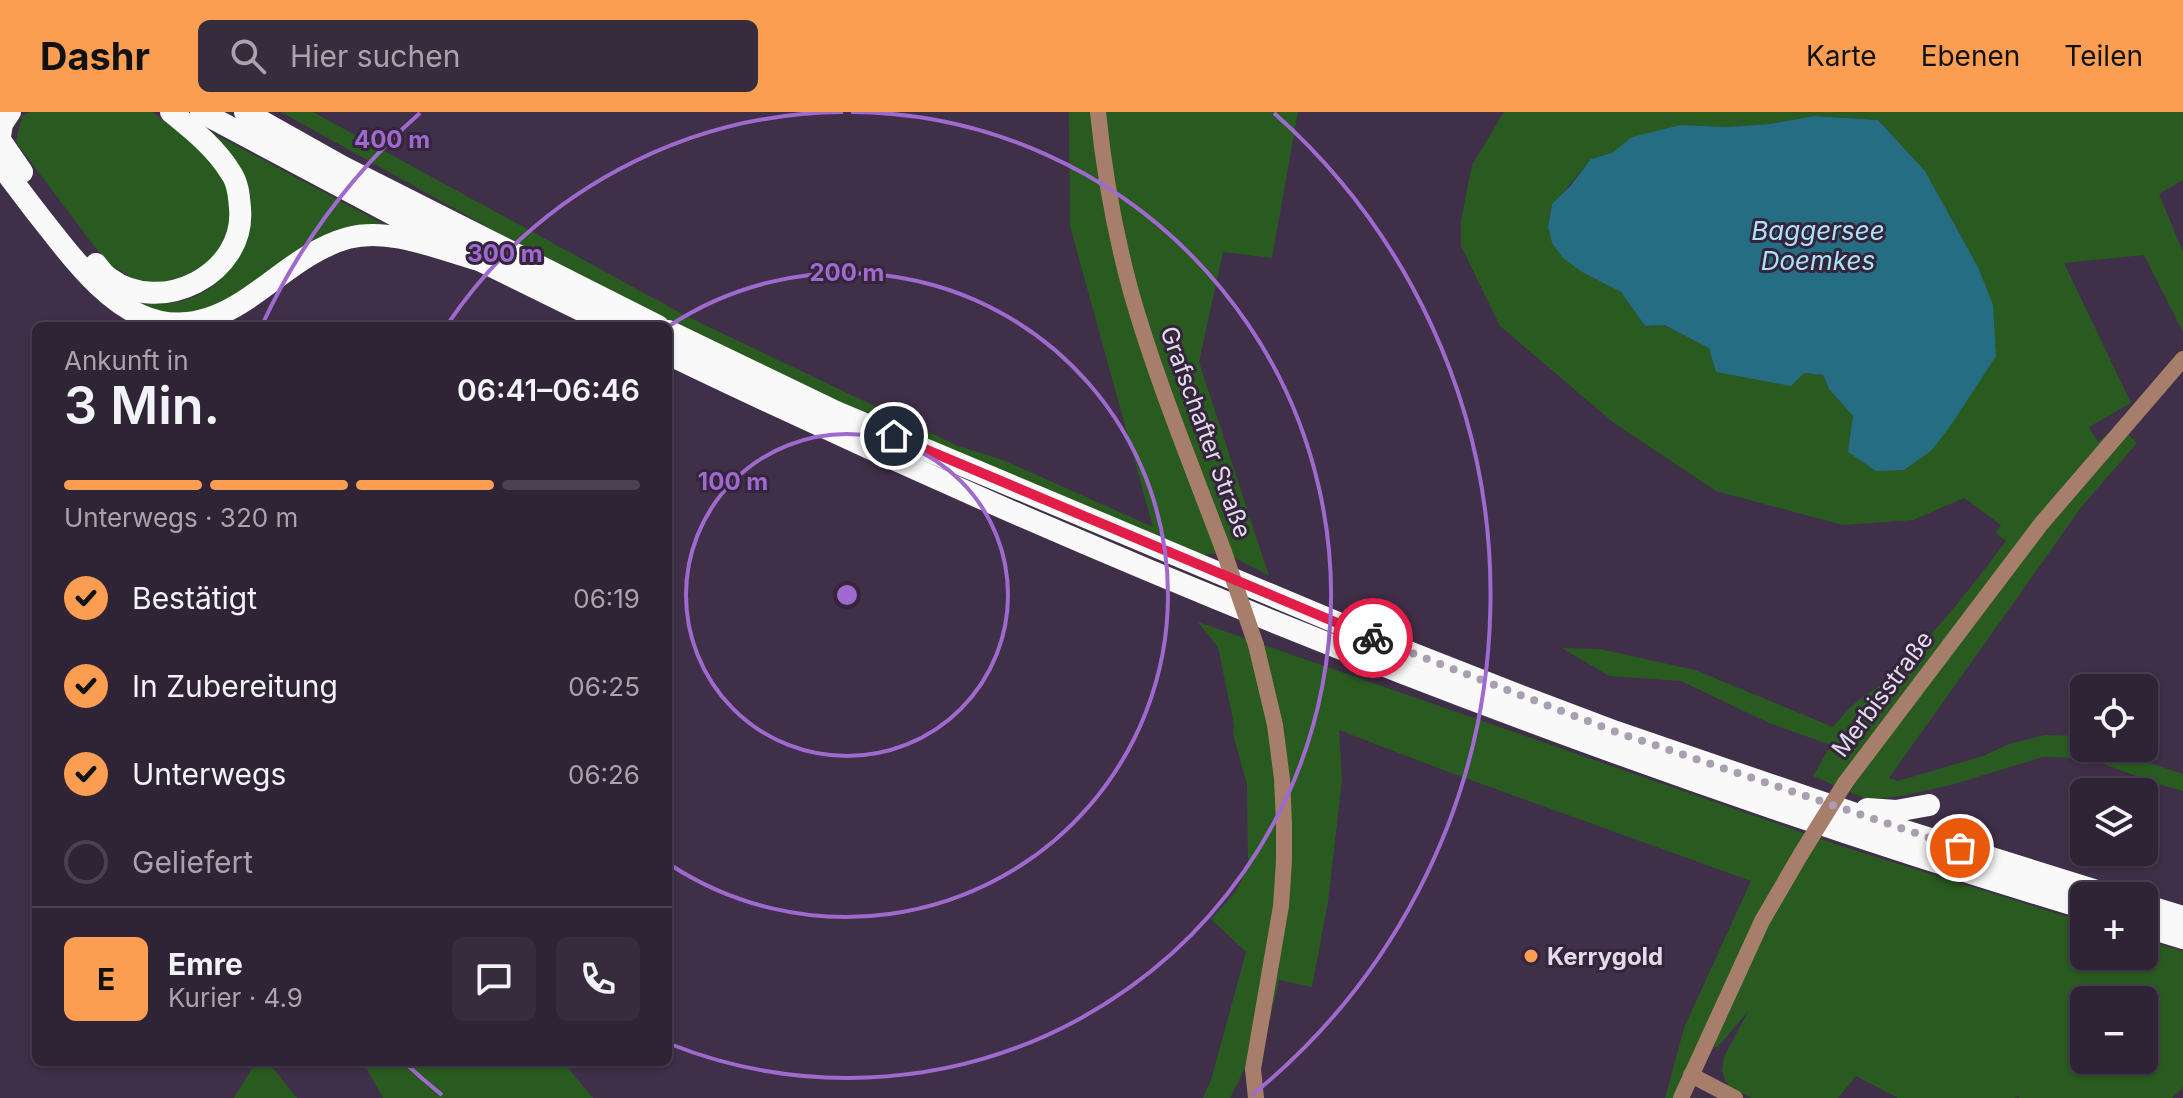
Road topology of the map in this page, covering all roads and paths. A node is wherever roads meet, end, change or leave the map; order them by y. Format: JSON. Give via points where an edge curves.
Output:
{"nodes":[{"id":1,"x":10,"y":112,"type":"edge"},
{"id":2,"x":171,"y":112,"type":"edge"},
{"id":3,"x":201,"y":112,"type":"edge"},
{"id":4,"x":245,"y":112,"type":"edge"},
{"id":5,"x":1098,"y":112,"type":"edge"},
{"id":6,"x":0,"y":138,"type":"edge"},
{"id":7,"x":0,"y":164,"type":"edge"},
{"id":8,"x":0,"y":177,"type":"edge"},
{"id":9,"x":24,"y":197,"type":"junction"},
{"id":10,"x":479,"y":260,"type":"junction"},
{"id":11,"x":158,"y":322,"type":"edge"},
{"id":12,"x":189,"y":322,"type":"edge"},
{"id":13,"x":605,"y":322,"type":"edge"},
{"id":14,"x":650,"y":322,"type":"edge"},
{"id":15,"x":672,"y":333,"type":"edge"},
{"id":16,"x":672,"y":356,"type":"edge"},
{"id":17,"x":2183,"y":359,"type":"edge"},
{"id":18,"x":1769,"y":783,"type":"junction"},
{"id":19,"x":1929,"y":805,"type":"dead end"},
{"id":20,"x":2070,"y":883,"type":"edge"},
{"id":21,"x":2070,"y":904,"type":"edge"},
{"id":22,"x":2158,"y":909,"type":"edge"},
{"id":23,"x":2183,"y":917,"type":"edge"},
{"id":24,"x":2158,"y":930,"type":"edge"},
{"id":25,"x":2183,"y":938,"type":"edge"},
{"id":26,"x":1691,"y":1075,"type":"junction"},
{"id":27,"x":1256,"y":1098,"type":"edge"},
{"id":28,"x":1681,"y":1098,"type":"edge"},
{"id":29,"x":1735,"y":1098,"type":"edge"}],
"edges":[{"from":1,"to":6,"type":"highway"},
{"from":2,"to":6,"type":"highway","via":[[218,154],[233,175],[241,217],[237,237],[214,272],[175,292],[140,291],[108,278],[37,193]]},
{"from":3,"to":10,"type":"highway"},
{"from":4,"to":14,"type":"highway"},
{"from":5,"to":27,"type":"street","name":"Grafschafter Straße","bridge":true,"via":[[1110,201],[1132,295],[1256,645],[1275,725],[1284,861],[1253,1069]]},
{"from":7,"to":9,"type":"highway"},
{"from":8,"to":9,"type":"highway"},
{"from":9,"to":11,"type":"highway","via":[[96,284],[125,308]]},
{"from":10,"to":12,"type":"highway","via":[[390,236],[349,238],[320,249],[208,320]]},
{"from":10,"to":13,"type":"highway"},
{"from":15,"to":18,"type":"highway","via":[[836,412],[1383,642],[1616,732]]},
{"from":16,"to":21,"type":"highway","via":[[1001,508],[1380,665],[1712,788]]},
{"from":17,"to":26,"type":"street","name":"Merbisstraße","bridge":true,"via":[[2041,524],[1845,783],[1762,921]]},
{"from":18,"to":19,"type":"highway","via":[[1876,811]]},
{"from":18,"to":20,"type":"highway"},
{"from":22,"to":23,"type":"highway"},
{"from":24,"to":25,"type":"highway"},
{"from":26,"to":28,"type":"street","name":"Merbisstraße"},
{"from":26,"to":29,"type":"street"}]}
